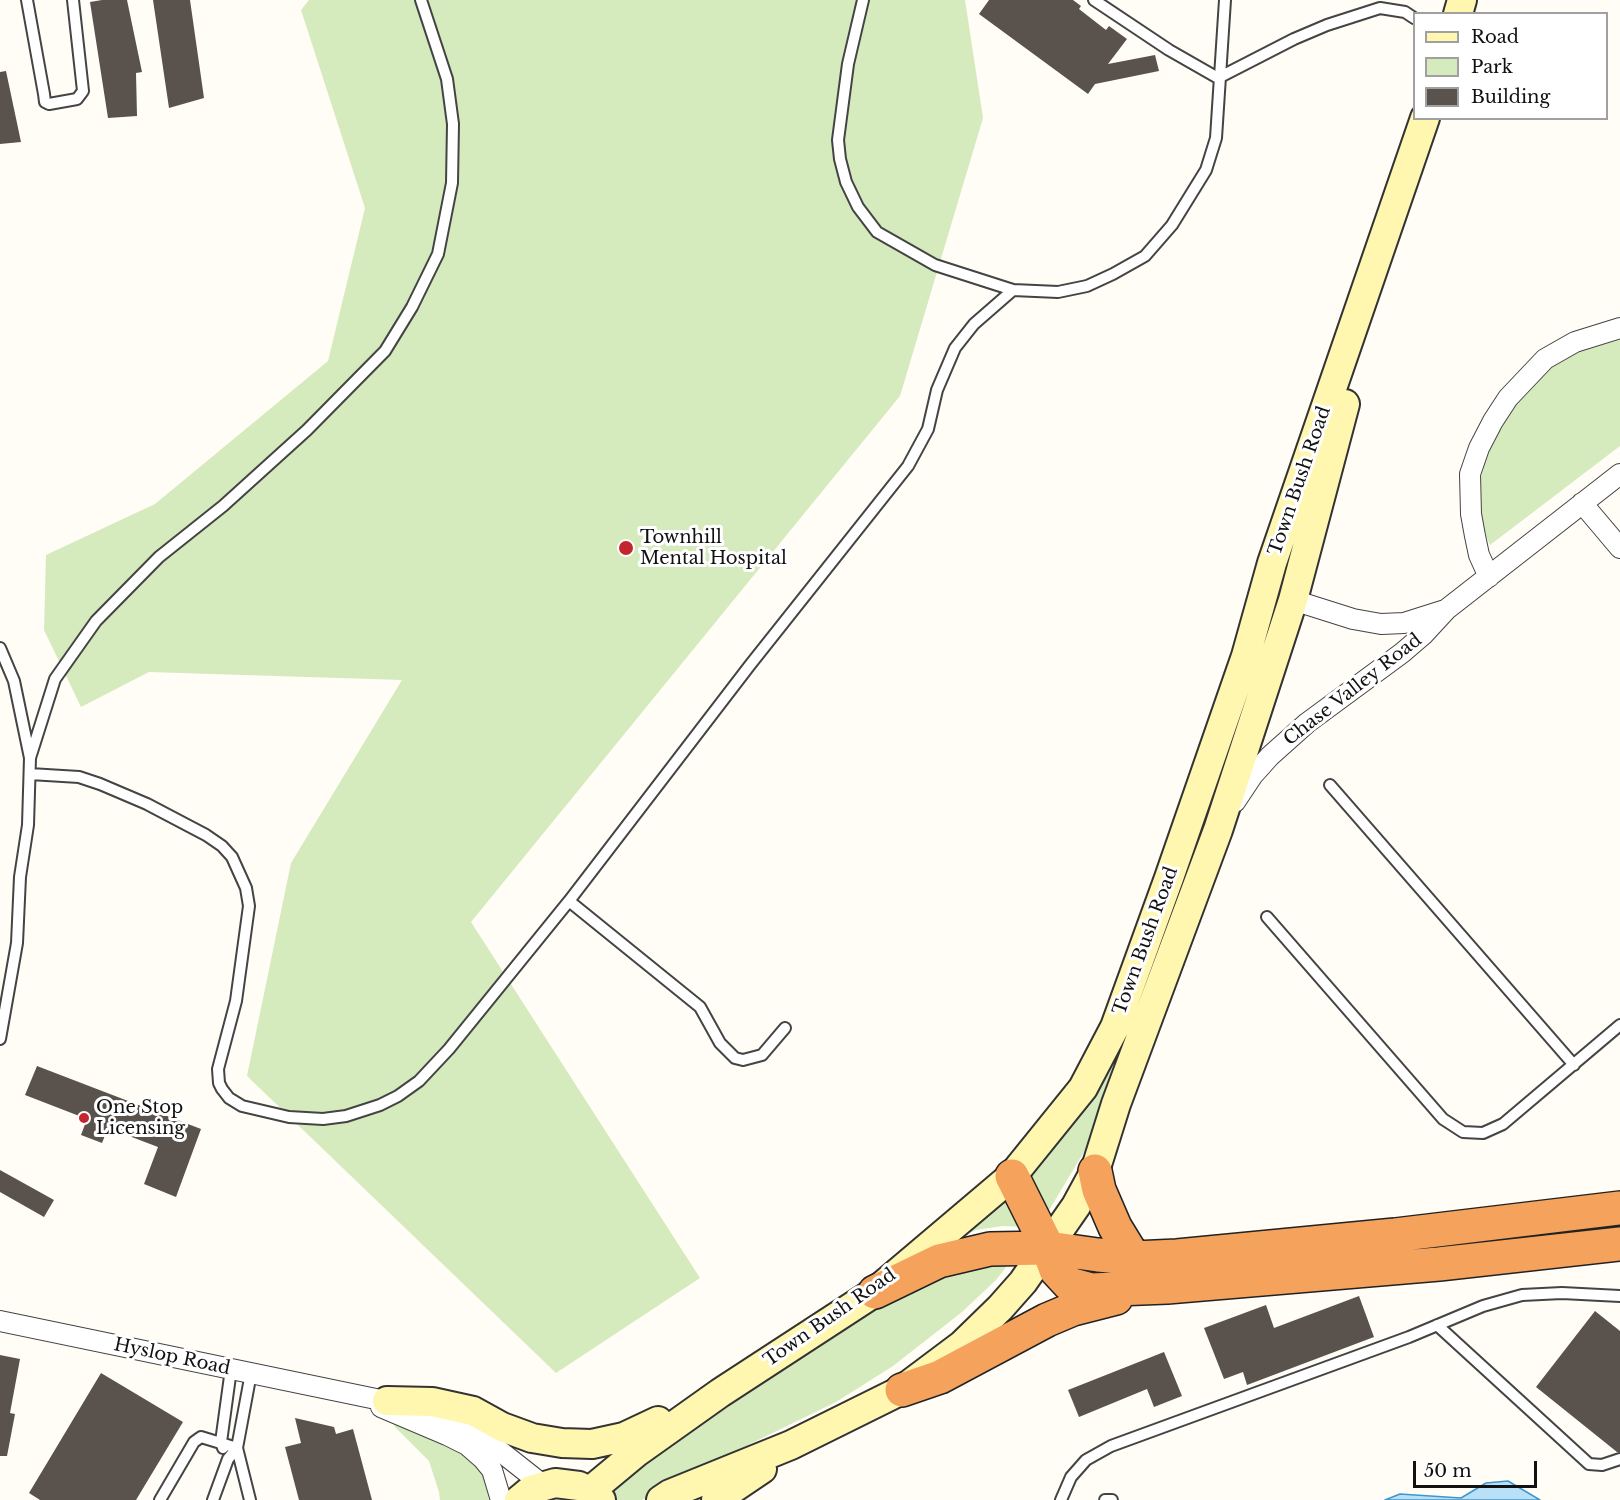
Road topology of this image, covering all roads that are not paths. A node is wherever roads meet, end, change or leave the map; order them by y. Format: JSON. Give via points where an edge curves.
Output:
{"nodes":[{"id":1,"x":27,"y":0,"type":"edge"},
{"id":2,"x":73,"y":0,"type":"edge"},
{"id":3,"x":421,"y":0,"type":"edge"},
{"id":4,"x":863,"y":0,"type":"edge"},
{"id":5,"x":1094,"y":0,"type":"edge"},
{"id":6,"x":1225,"y":0,"type":"edge"},
{"id":7,"x":1413,"y":17,"type":"edge"},
{"id":8,"x":1218,"y":78,"type":"junction"},
{"id":9,"x":1424,"y":120,"type":"edge"},
{"id":10,"x":1404,"y":184,"type":"junction"},
{"id":11,"x":1013,"y":290,"type":"junction"},
{"id":12,"x":1620,"y":328,"type":"edge"},
{"id":13,"x":1620,"y":474,"type":"edge"},
{"id":14,"x":1582,"y":503,"type":"junction"},
{"id":15,"x":1620,"y":548,"type":"edge"},
{"id":16,"x":1272,"y":563,"type":"junction"},
{"id":17,"x":1489,"y":577,"type":"junction"},
{"id":18,"x":1293,"y":600,"type":"junction"},
{"id":19,"x":1448,"y":609,"type":"junction"},
{"id":20,"x":0,"y":648,"type":"edge"},
{"id":21,"x":1246,"y":656,"type":"junction"},
{"id":22,"x":30,"y":758,"type":"junction"},
{"id":23,"x":30,"y":774,"type":"junction"},
{"id":24,"x":1330,"y":785,"type":"dead end"},
{"id":25,"x":1218,"y":830,"type":"junction"},
{"id":26,"x":570,"y":901,"type":"junction"},
{"id":27,"x":1267,"y":917,"type":"dead end"},
{"id":28,"x":1620,"y":1025,"type":"edge"},
{"id":29,"x":785,"y":1028,"type":"dead end"},
{"id":30,"x":1,"y":1033,"type":"edge"},
{"id":31,"x":1574,"y":1065,"type":"junction"},
{"id":32,"x":1095,"y":1171,"type":"junction"},
{"id":33,"x":1012,"y":1176,"type":"junction"},
{"id":34,"x":1620,"y":1208,"type":"edge"},
{"id":35,"x":1620,"y":1244,"type":"edge"},
{"id":36,"x":1048,"y":1248,"type":"junction"},
{"id":37,"x":1134,"y":1258,"type":"junction"},
{"id":38,"x":1167,"y":1287,"type":"junction"},
{"id":39,"x":874,"y":1292,"type":"junction"},
{"id":40,"x":1620,"y":1296,"type":"edge"},
{"id":41,"x":0,"y":1321,"type":"edge"},
{"id":42,"x":1437,"y":1325,"type":"junction"},
{"id":43,"x":231,"y":1369,"type":"junction"},
{"id":44,"x":251,"y":1373,"type":"junction"},
{"id":45,"x":902,"y":1390,"type":"junction"},
{"id":46,"x":345,"y":1393,"type":"junction"},
{"id":47,"x":720,"y":1393,"type":"junction"},
{"id":48,"x":387,"y":1401,"type":"junction"},
{"id":49,"x":221,"y":1442,"type":"junction"},
{"id":50,"x":791,"y":1445,"type":"junction"},
{"id":51,"x":237,"y":1448,"type":"junction"},
{"id":52,"x":228,"y":1459,"type":"junction"},
{"id":53,"x":1620,"y":1459,"type":"edge"},
{"id":54,"x":543,"y":1485,"type":"junction"},
{"id":55,"x":595,"y":1495,"type":"edge"},
{"id":56,"x":160,"y":1500,"type":"edge"},
{"id":57,"x":213,"y":1500,"type":"edge"},
{"id":58,"x":250,"y":1500,"type":"edge"},
{"id":59,"x":501,"y":1500,"type":"edge"},
{"id":60,"x":519,"y":1500,"type":"edge"},
{"id":61,"x":661,"y":1500,"type":"edge"},
{"id":62,"x":716,"y":1500,"type":"edge"},
{"id":63,"x":1061,"y":1500,"type":"edge"},
{"id":64,"x":1105,"y":1500,"type":"edge"},
{"id":65,"x":1112,"y":1500,"type":"edge"}],
"edges":[{"from":1,"to":2,"type":"lane","via":[[45,102],[49,104],[77,99],[83,91]]},
{"from":3,"to":22,"type":"lane","via":[[447,79],[453,124],[452,183],[438,254],[412,307],[386,351],[307,430],[159,557],[96,621],[55,679]]},
{"from":4,"to":11,"type":"lane","via":[[848,64],[838,140],[846,182],[858,207],[877,232],[935,265]]},
{"from":5,"to":8,"type":"lane"},
{"from":6,"to":8,"type":"lane"},
{"from":7,"to":8,"type":"lane","via":[[1380,8],[1293,39]]},
{"from":8,"to":11,"type":"lane","via":[[1216,138],[1206,170],[1172,225],[1145,256],[1087,286],[1058,292]]},
{"from":9,"to":10,"type":"street","name":"Town Bush Road"},
{"from":10,"to":16,"type":"street","name":"Town Bush Road"},
{"from":10,"to":18,"type":"street","name":"Town Bush Road"},
{"from":11,"to":26,"type":"lane","via":[[974,324],[955,348],[937,390],[928,429],[908,466],[750,664]]},
{"from":12,"to":17,"type":"street","via":[[1575,342],[1545,359],[1508,398],[1493,421],[1470,474],[1475,536]]},
{"from":13,"to":14,"type":"street","name":"Chase Valley Road"},
{"from":14,"to":15,"type":"street"},
{"from":14,"to":17,"type":"street","name":"Chase Valley Road"},
{"from":16,"to":18,"type":"street"},
{"from":16,"to":21,"type":"street","name":"Town Bush Road"},
{"from":17,"to":19,"type":"street","name":"Chase Valley Road"},
{"from":18,"to":19,"type":"street","name":"Chase Valley Road","via":[[1353,620],[1381,624],[1404,623]]},
{"from":18,"to":21,"type":"street","via":[[1269,616]]},
{"from":18,"to":25,"type":"street","name":"Town Bush Road"},
{"from":19,"to":25,"type":"street","name":"Chase Valley Road","via":[[1402,653],[1333,702],[1270,756]]},
{"from":20,"to":22,"type":"lane","via":[[14,681]]},
{"from":21,"to":33,"type":"street","name":"Town Bush Road","via":[[1115,1027],[1083,1088]]},
{"from":22,"to":23,"type":"lane"},
{"from":23,"to":26,"type":"lane","via":[[79,777],[100,784],[206,835],[232,857],[246,888],[249,906],[236,1001],[218,1070],[222,1089],[242,1106],[289,1117],[323,1119],[346,1116],[389,1100],[418,1081],[449,1049]]},
{"from":23,"to":30,"type":"lane","via":[[18,943]]},
{"from":24,"to":31,"type":"lane"},
{"from":25,"to":32,"type":"street","name":"Town Bush Road"},
{"from":26,"to":29,"type":"lane","via":[[700,1007],[720,1043],[735,1058],[762,1055]]},
{"from":27,"to":31,"type":"lane","via":[[1443,1119],[1458,1131],[1483,1133],[1503,1124]]},
{"from":28,"to":31,"type":"lane"},
{"from":32,"to":36,"type":"street","name":"Town Bush Road"},
{"from":32,"to":37,"type":"highway","via":[[1115,1227]]},
{"from":33,"to":36,"type":"highway"},
{"from":33,"to":39,"type":"street","name":"Town Bush Road"},
{"from":34,"to":37,"type":"highway","via":[[1395,1235]]},
{"from":35,"to":38,"type":"highway"},
{"from":36,"to":37,"type":"highway"},
{"from":36,"to":38,"type":"highway","via":[[1056,1270],[1077,1287]]},
{"from":36,"to":39,"type":"highway","via":[[990,1249],[956,1256]]},
{"from":36,"to":45,"type":"street","name":"Town Bush Road","via":[[1023,1282],[962,1345]]},
{"from":38,"to":45,"type":"highway","via":[[1073,1309],[940,1377]]},
{"from":39,"to":47,"type":"street","name":"Town Bush Road"},
{"from":40,"to":42,"type":"lane","via":[[1522,1295]]},
{"from":41,"to":43,"type":"street","name":"Hyslop Road"},
{"from":42,"to":53,"type":"lane","via":[[1589,1464],[1602,1465]]},
{"from":42,"to":63,"type":"lane","via":[[1111,1446],[1086,1460],[1071,1477]]},
{"from":43,"to":44,"type":"street","name":"Hyslop Road"},
{"from":43,"to":49,"type":"lane"},
{"from":44,"to":46,"type":"street","name":"Hyslop Road"},
{"from":44,"to":51,"type":"lane"},
{"from":45,"to":50,"type":"street","name":"Town Bush Road"},
{"from":46,"to":48,"type":"street","name":"Hyslop Road"},
{"from":46,"to":59,"type":"street","name":"Hyslop Road","via":[[467,1445],[492,1470]]},
{"from":47,"to":48,"type":"street","via":[[624,1437],[592,1444],[532,1438],[473,1411],[432,1401]]},
{"from":47,"to":55,"type":"street","name":"Town Bush Road","via":[[637,1452]]},
{"from":48,"to":54,"type":"street","name":"Hyslop Road","via":[[435,1411],[472,1429]]},
{"from":49,"to":51,"type":"lane"},
{"from":49,"to":52,"type":"lane"},
{"from":49,"to":56,"type":"lane","via":[[201,1437],[194,1442]]},
{"from":50,"to":61,"type":"street","name":"Town Bush Road"},
{"from":50,"to":62,"type":"street"},
{"from":51,"to":52,"type":"lane"},
{"from":51,"to":58,"type":"lane"},
{"from":52,"to":57,"type":"lane"},
{"from":54,"to":55,"type":"street","via":[[567,1483]]},
{"from":54,"to":60,"type":"street"},
{"from":64,"to":65,"type":"lane"}]}
